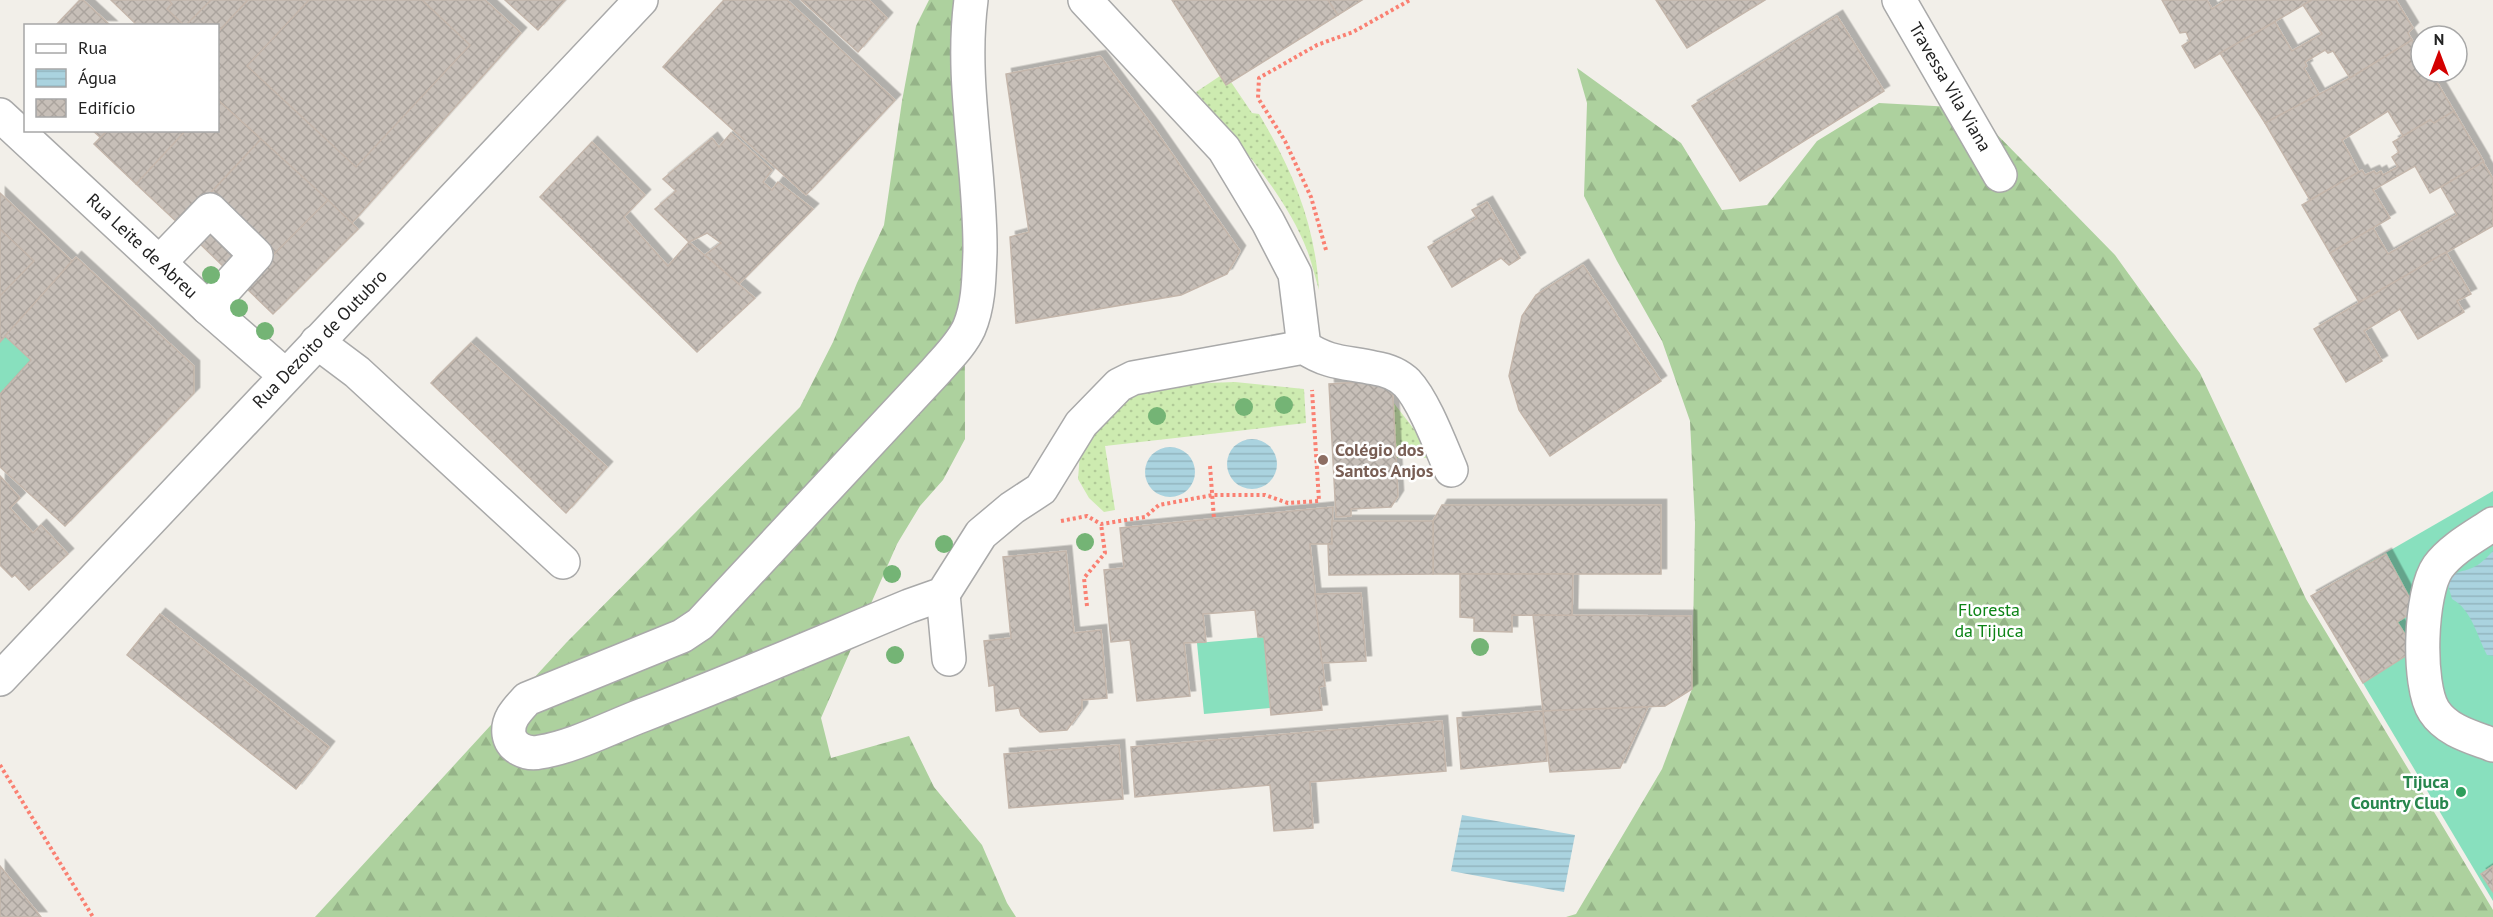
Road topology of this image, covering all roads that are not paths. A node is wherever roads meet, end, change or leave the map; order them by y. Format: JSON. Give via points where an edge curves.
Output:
{"nodes":[{"id":1,"x":641,"y":0,"type":"edge"},
{"id":2,"x":971,"y":0,"type":"edge"},
{"id":3,"x":1084,"y":0,"type":"edge"},
{"id":4,"x":1899,"y":0,"type":"edge"},
{"id":5,"x":0,"y":115,"type":"edge"},
{"id":6,"x":2000,"y":175,"type":"dead end"},
{"id":7,"x":160,"y":262,"type":"junction"},
{"id":8,"x":208,"y":308,"type":"junction"},
{"id":9,"x":317,"y":342,"type":"junction"},
{"id":10,"x":1311,"y":352,"type":"junction"},
{"id":11,"x":285,"y":375,"type":"junction"},
{"id":12,"x":1451,"y":470,"type":"dead end"},
{"id":13,"x":2493,"y":524,"type":"edge"},
{"id":14,"x":564,"y":562,"type":"dead end"},
{"id":15,"x":943,"y":594,"type":"junction"},
{"id":16,"x":949,"y":659,"type":"dead end"},
{"id":17,"x":0,"y":679,"type":"edge"},
{"id":18,"x":2493,"y":745,"type":"edge"}],
"edges":[{"from":1,"to":9,"type":"street","name":"Rua Dezoito de Outubro"},
{"from":2,"to":15,"type":"street","via":[[970,76],[980,227],[979,279],[969,329],[959,345],[700,624],[682,636],[527,699],[514,712],[510,741],[518,749],[538,753],[565,745]]},
{"from":3,"to":10,"type":"street","via":[[1224,149],[1295,274]]},
{"from":4,"to":6,"type":"street","name":"Travessa Vila Viana"},
{"from":5,"to":7,"type":"street","name":"Rua Leite de Abreu"},
{"from":7,"to":8,"type":"street","name":"Rua Leite de Abreu"},
{"from":7,"to":8,"type":"street","via":[[210,210],[256,255]]},
{"from":8,"to":11,"type":"street","name":"Rua Leite de Abreu"},
{"from":9,"to":11,"type":"street","name":"Rua Dezoito de Outubro"},
{"from":9,"to":14,"type":"street","via":[[357,372]]},
{"from":10,"to":12,"type":"street","via":[[1334,362],[1393,372],[1408,384]]},
{"from":10,"to":15,"type":"street","via":[[1133,378],[1119,385],[1081,424],[1041,489],[981,534]]},
{"from":11,"to":17,"type":"street","name":"Rua Dezoito de Outubro"},
{"from":13,"to":18,"type":"street","via":[[2438,567],[2429,591],[2422,658],[2434,711],[2456,731]]},
{"from":15,"to":16,"type":"street"}]}
